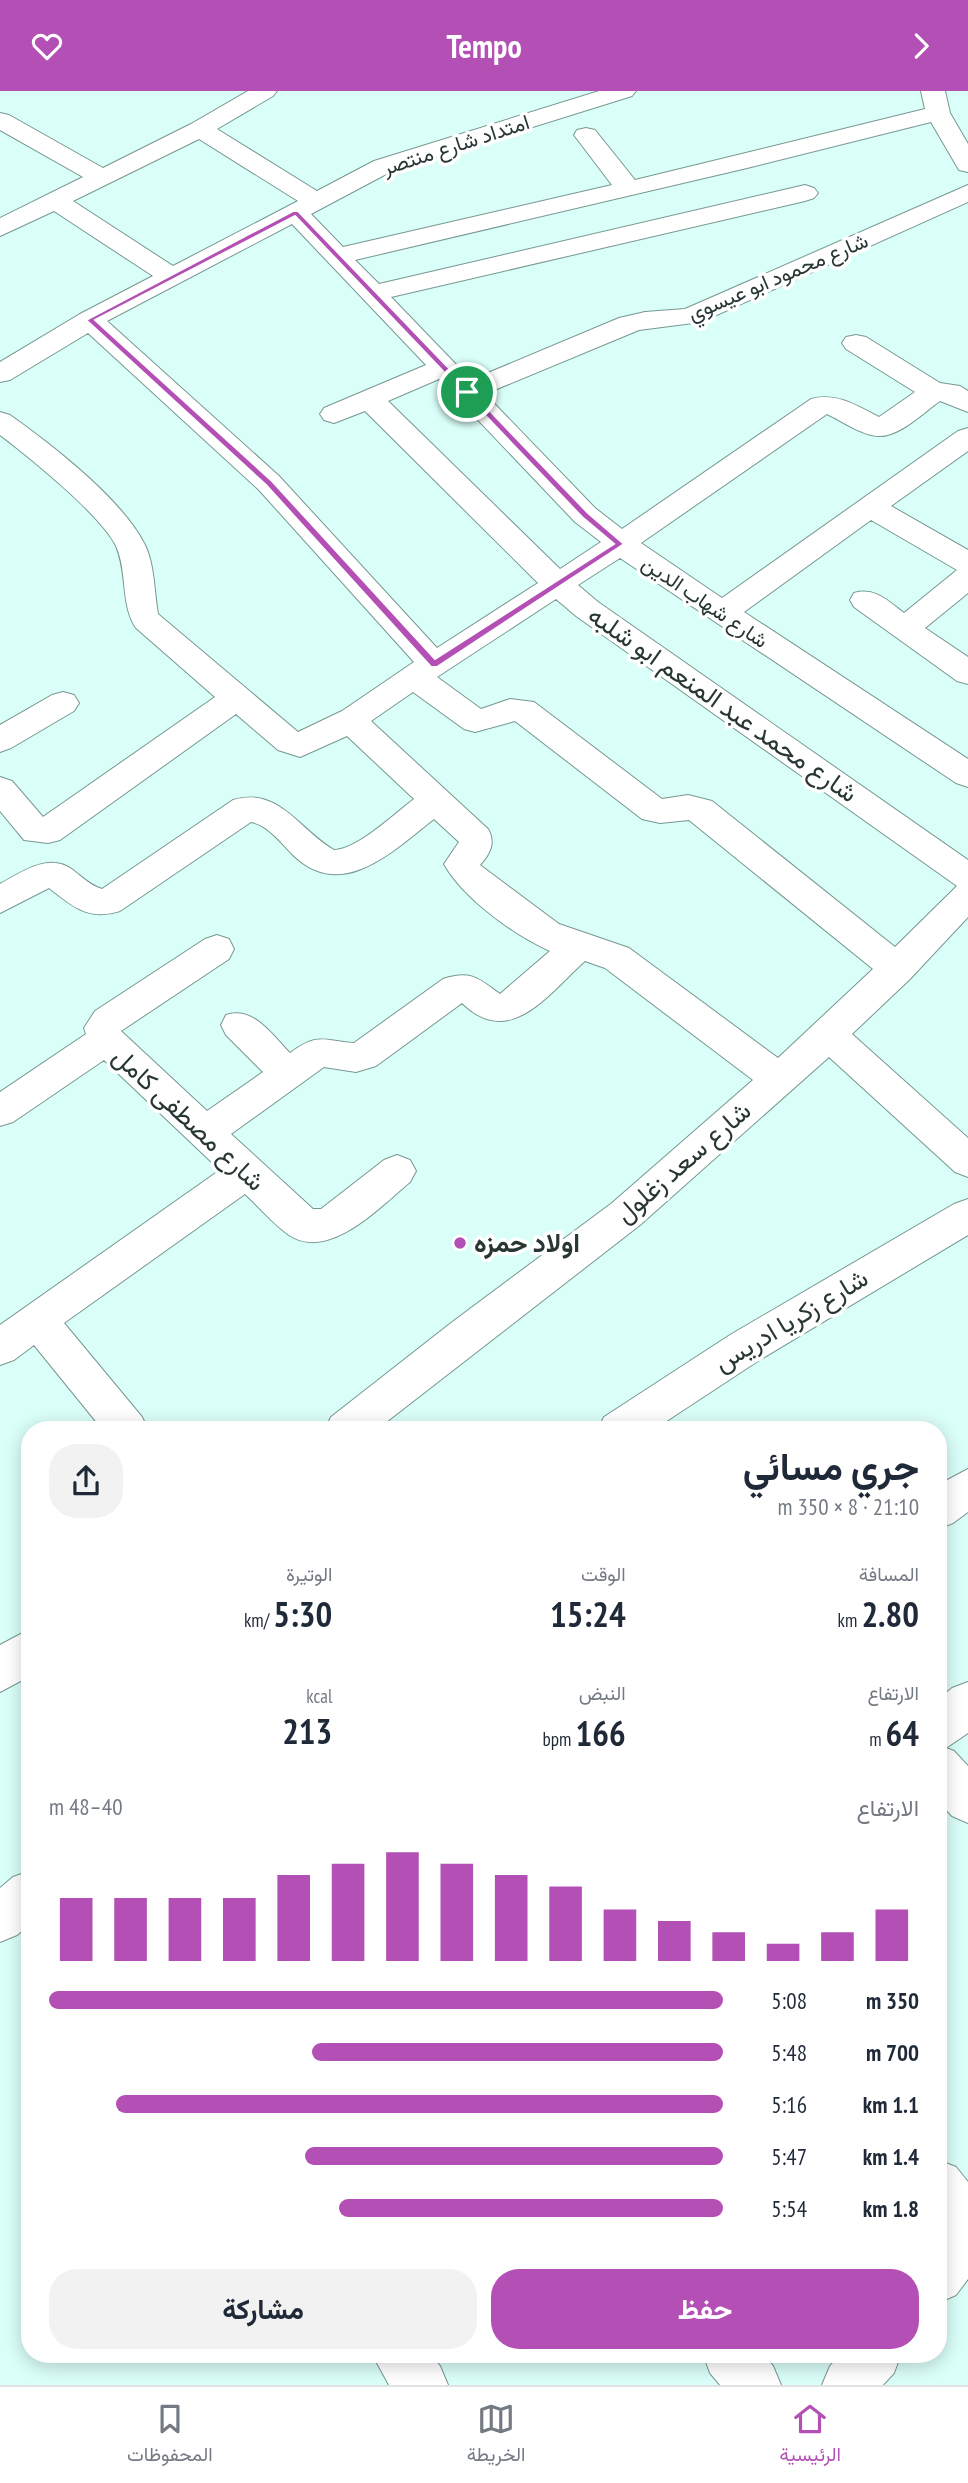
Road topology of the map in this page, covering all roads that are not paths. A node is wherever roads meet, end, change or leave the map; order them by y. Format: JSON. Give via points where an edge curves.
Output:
{"nodes":[{"id":1,"x":624,"y":91,"type":"edge"},
{"id":2,"x":254,"y":93,"type":"edge"},
{"id":3,"x":939,"y":111,"type":"edge"},
{"id":4,"x":0,"y":120,"type":"edge"},
{"id":5,"x":200,"y":129,"type":"junction"},
{"id":6,"x":586,"y":135,"type":"dead end"},
{"id":7,"x":968,"y":139,"type":"edge"},
{"id":8,"x":968,"y":165,"type":"edge"},
{"id":9,"x":101,"y":177,"type":"junction"},
{"id":10,"x":629,"y":189,"type":"junction"},
{"id":11,"x":805,"y":193,"type":"dead end"},
{"id":12,"x":968,"y":193,"type":"edge"},
{"id":13,"x":54,"y":200,"type":"junction"},
{"id":14,"x":307,"y":207,"type":"junction"},
{"id":15,"x":0,"y":228,"type":"edge"},
{"id":16,"x":338,"y":256,"type":"junction"},
{"id":17,"x":172,"y":277,"type":"junction"},
{"id":18,"x":373,"y":293,"type":"junction"},
{"id":19,"x":90,"y":320,"type":"junction"},
{"id":20,"x":856,"y":343,"type":"dead end"},
{"id":21,"x":444,"y":367,"type":"junction"},
{"id":22,"x":0,"y":374,"type":"edge"},
{"id":23,"x":467,"y":392,"type":"junction"},
{"id":24,"x":934,"y":392,"type":"junction"},
{"id":25,"x":369,"y":399,"type":"junction"},
{"id":26,"x":968,"y":403,"type":"edge"},
{"id":27,"x":334,"y":414,"type":"dead end"},
{"id":28,"x":0,"y":421,"type":"edge"},
{"id":29,"x":968,"y":437,"type":"edge"},
{"id":30,"x":870,"y":507,"type":"junction"},
{"id":31,"x":620,"y":544,"type":"junction"},
{"id":32,"x":965,"y":580,"type":"edge"},
{"id":33,"x":558,"y":583,"type":"junction"},
{"id":34,"x":865,"y":600,"type":"dead end"},
{"id":35,"x":722,"y":613,"type":"junction"},
{"id":36,"x":905,"y":628,"type":"junction"},
{"id":37,"x":424,"y":671,"type":"junction"},
{"id":38,"x":968,"y":673,"type":"edge"},
{"id":39,"x":237,"y":697,"type":"junction"},
{"id":40,"x":63,"y":703,"type":"dead end"},
{"id":41,"x":353,"y":719,"type":"junction"},
{"id":42,"x":0,"y":740,"type":"edge"},
{"id":43,"x":968,"y":775,"type":"edge"},
{"id":44,"x":0,"y":789,"type":"edge"},
{"id":45,"x":436,"y":800,"type":"junction"},
{"id":46,"x":968,"y":877,"type":"edge"},
{"id":47,"x":968,"y":896,"type":"edge"},
{"id":48,"x":0,"y":900,"type":"edge"},
{"id":49,"x":579,"y":946,"type":"junction"},
{"id":50,"x":217,"y":949,"type":"dead end"},
{"id":51,"x":898,"y":969,"type":"junction"},
{"id":52,"x":239,"y":1025,"type":"dead end"},
{"id":53,"x":830,"y":1035,"type":"junction"},
{"id":54,"x":106,"y":1040,"type":"junction"},
{"id":55,"x":288,"y":1074,"type":"junction"},
{"id":56,"x":778,"y":1078,"type":"junction"},
{"id":57,"x":0,"y":1111,"type":"edge"},
{"id":58,"x":204,"y":1133,"type":"junction"},
{"id":59,"x":968,"y":1161,"type":"edge"},
{"id":60,"x":397,"y":1171,"type":"dead end"},
{"id":61,"x":246,"y":1172,"type":"junction"},
{"id":62,"x":968,"y":1215,"type":"edge"},
{"id":63,"x":38,"y":1321,"type":"junction"},
{"id":64,"x":0,"y":1347,"type":"edge"},
{"id":65,"x":121,"y":1421,"type":"edge"},
{"id":66,"x":356,"y":1421,"type":"edge"},
{"id":67,"x":638,"y":1421,"type":"edge"},
{"id":68,"x":968,"y":1488,"type":"edge"},
{"id":69,"x":947,"y":1503,"type":"edge"},
{"id":70,"x":21,"y":1656,"type":"edge"},
{"id":71,"x":0,"y":1670,"type":"edge"},
{"id":72,"x":968,"y":1704,"type":"edge"},
{"id":73,"x":947,"y":1722,"type":"edge"},
{"id":74,"x":947,"y":1777,"type":"edge"},
{"id":75,"x":968,"y":1800,"type":"edge"},
{"id":76,"x":21,"y":1901,"type":"edge"},
{"id":77,"x":0,"y":1918,"type":"edge"},
{"id":78,"x":947,"y":2196,"type":"edge"},
{"id":79,"x":968,"y":2223,"type":"edge"},
{"id":80,"x":968,"y":2237,"type":"edge"},
{"id":81,"x":947,"y":2265,"type":"edge"},
{"id":82,"x":405,"y":2363,"type":"edge"},
{"id":83,"x":736,"y":2363,"type":"edge"},
{"id":84,"x":867,"y":2363,"type":"edge"},
{"id":85,"x":421,"y":2385,"type":"edge"},
{"id":86,"x":754,"y":2385,"type":"edge"},
{"id":87,"x":849,"y":2385,"type":"edge"}],
"edges":[{"from":1,"to":14,"type":"street","name":"امتداد شارع منتصر","via":[[401,159]]},
{"from":2,"to":5,"type":"street"},
{"from":3,"to":7,"type":"street"},
{"from":3,"to":8,"type":"street"},
{"from":3,"to":10,"type":"street"},
{"from":4,"to":9,"type":"street"},
{"from":5,"to":9,"type":"street"},
{"from":5,"to":14,"type":"street","name":"شارع شهاب الدين"},
{"from":6,"to":10,"type":"street"},
{"from":9,"to":13,"type":"street"},
{"from":10,"to":16,"type":"street"},
{"from":11,"to":18,"type":"street"},
{"from":12,"to":23,"type":"street","name":"شارع محمود ابو عيسوي","via":[[692,316],[640,320]]},
{"from":13,"to":15,"type":"street"},
{"from":13,"to":17,"type":"street"},
{"from":14,"to":16,"type":"street","name":"شارع شهاب الدين"},
{"from":14,"to":17,"type":"street","name":"امتداد شارع منتصر"},
{"from":16,"to":18,"type":"street","name":"شارع شهاب الدين"},
{"from":17,"to":19,"type":"street","name":"امتداد شارع منتصر"},
{"from":18,"to":21,"type":"street","name":"شارع شهاب الدين"},
{"from":19,"to":22,"type":"street","name":"امتداد شارع منتصر"},
{"from":19,"to":37,"type":"street","via":[[269,483]]},
{"from":20,"to":24,"type":"street"},
{"from":21,"to":23,"type":"street","name":"شارع شهاب الدين"},
{"from":21,"to":25,"type":"street"},
{"from":23,"to":31,"type":"street","name":"شارع شهاب الدين","via":[[585,515]]},
{"from":24,"to":26,"type":"street","via":[[950,392]]},
{"from":24,"to":31,"type":"street","via":[[882,427],[873,427],[832,405],[821,405]]},
{"from":25,"to":27,"type":"street"},
{"from":25,"to":33,"type":"street","name":"شارع محمد عبد المنعم ابو شلبه"},
{"from":28,"to":39,"type":"street","via":[[119,527],[132,548],[147,621]]},
{"from":29,"to":30,"type":"street"},
{"from":30,"to":32,"type":"street"},
{"from":30,"to":35,"type":"street"},
{"from":31,"to":33,"type":"street"},
{"from":31,"to":35,"type":"street","name":"شارع شهاب الدين"},
{"from":32,"to":36,"type":"street"},
{"from":33,"to":37,"type":"street"},
{"from":33,"to":46,"type":"street","name":"شارع محمد عبد المنعم ابو شلبه"},
{"from":34,"to":36,"type":"street"},
{"from":35,"to":43,"type":"street","name":"شارع شهاب الدين"},
{"from":36,"to":38,"type":"street"},
{"from":37,"to":41,"type":"street"},
{"from":37,"to":51,"type":"street","via":[[471,720],[486,720],[507,709],[523,711],[654,810],[689,806],[701,810]]},
{"from":39,"to":41,"type":"street","via":[[294,745]]},
{"from":39,"to":44,"type":"street","via":[[48,831],[36,831]]},
{"from":40,"to":42,"type":"street"},
{"from":41,"to":45,"type":"street"},
{"from":45,"to":48,"type":"street","via":[[346,862],[321,860],[270,813],[245,809],[108,902],[91,902],[56,875],[43,876]]},
{"from":45,"to":49,"type":"street","via":[[477,838],[462,869],[535,927]]},
{"from":47,"to":51,"type":"street","name":"شارع سعد زغلول"},
{"from":49,"to":55,"type":"street","via":[[508,1008],[494,1008],[470,989],[460,988],[368,1053],[352,1059],[323,1052]]},
{"from":49,"to":56,"type":"street","via":[[617,958]]},
{"from":50,"to":54,"type":"street","name":"شارع مصطفى كامل","via":[[108,1021],[102,1028]]},
{"from":51,"to":53,"type":"street","name":"شارع سعد زغلول"},
{"from":52,"to":55,"type":"street"},
{"from":53,"to":56,"type":"street","name":"شارع سعد زغلول"},
{"from":53,"to":59,"type":"street"},
{"from":54,"to":57,"type":"street"},
{"from":54,"to":58,"type":"street","name":"شارع مصطفى كامل"},
{"from":55,"to":58,"type":"street"},
{"from":56,"to":66,"type":"street","name":"شارع سعد زغلول","via":[[626,1214]]},
{"from":58,"to":61,"type":"street","name":"شارع مصطفى كامل"},
{"from":60,"to":61,"type":"street","name":"شارع مصطفى كامل","via":[[334,1221],[319,1226],[303,1224]]},
{"from":61,"to":63,"type":"street"},
{"from":62,"to":67,"type":"street","name":"شارع زكريا ادريس","via":[[744,1348]]},
{"from":63,"to":64,"type":"street"},
{"from":63,"to":65,"type":"street"},
{"from":68,"to":69,"type":"street"},
{"from":70,"to":71,"type":"street"},
{"from":72,"to":73,"type":"street"},
{"from":74,"to":75,"type":"street"},
{"from":76,"to":77,"type":"street"},
{"from":78,"to":79,"type":"street"},
{"from":80,"to":81,"type":"street"},
{"from":82,"to":85,"type":"street"},
{"from":83,"to":86,"type":"street"},
{"from":84,"to":87,"type":"street"}]}
